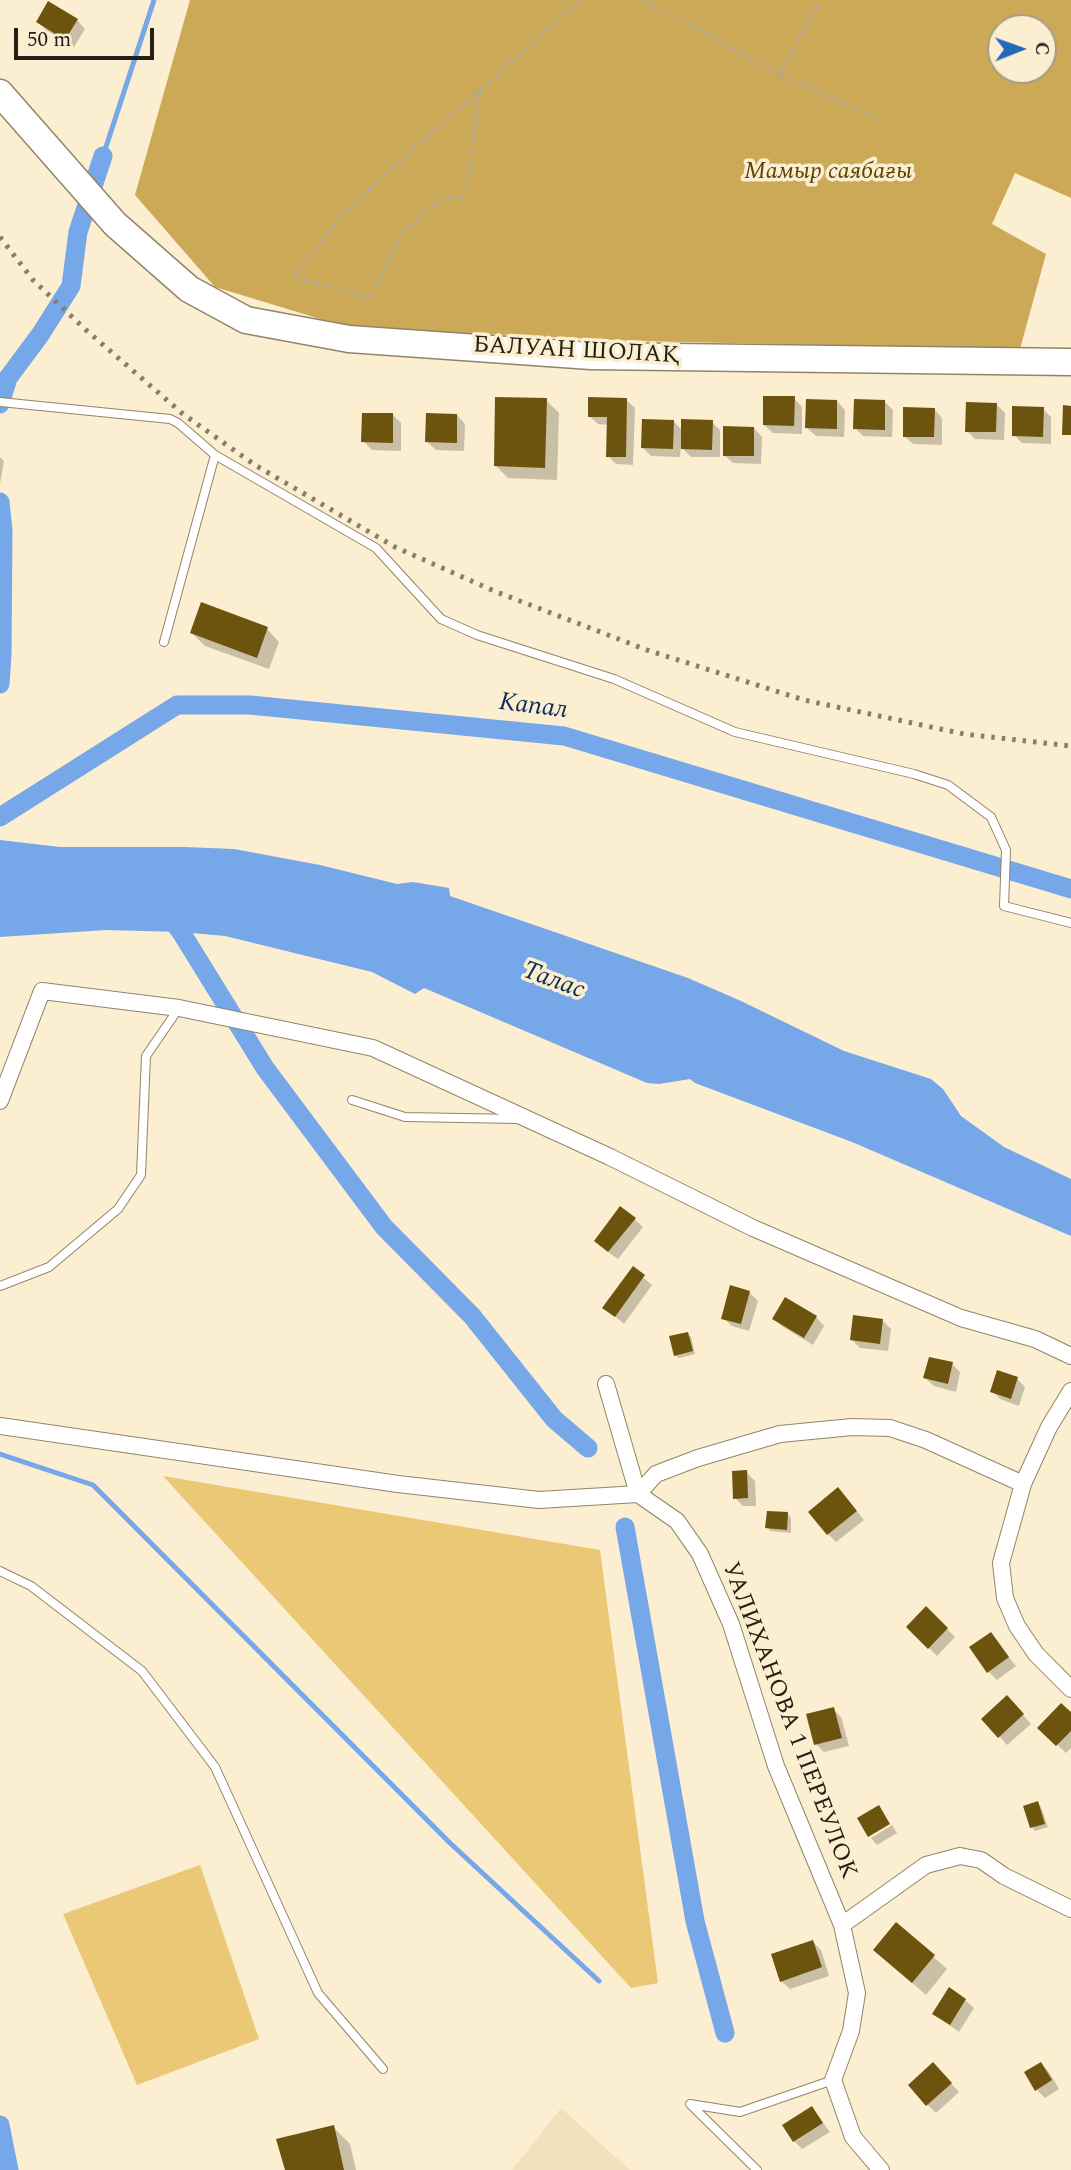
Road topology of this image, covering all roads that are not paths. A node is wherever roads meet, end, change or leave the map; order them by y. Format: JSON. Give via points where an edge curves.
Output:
{"nodes":[{"id":1,"x":0,"y":93,"type":"edge"},
{"id":2,"x":1071,"y":362,"type":"edge"},
{"id":3,"x":0,"y":402,"type":"edge"},
{"id":4,"x":215,"y":455,"type":"junction"},
{"id":5,"x":164,"y":642,"type":"dead end"},
{"id":6,"x":1071,"y":923,"type":"edge"},
{"id":7,"x":179,"y":1008,"type":"junction"},
{"id":8,"x":352,"y":1100,"type":"dead end"},
{"id":9,"x":0,"y":1101,"type":"edge"},
{"id":10,"x":528,"y":1119,"type":"junction"},
{"id":11,"x":0,"y":1286,"type":"edge"},
{"id":12,"x":1071,"y":1356,"type":"edge"},
{"id":13,"x":606,"y":1384,"type":"dead end"},
{"id":14,"x":1071,"y":1391,"type":"edge"},
{"id":15,"x":0,"y":1426,"type":"edge"},
{"id":16,"x":1023,"y":1484,"type":"junction"},
{"id":17,"x":638,"y":1494,"type":"junction"},
{"id":18,"x":0,"y":1572,"type":"edge"},
{"id":19,"x":1071,"y":1689,"type":"edge"},
{"id":20,"x":1071,"y":1909,"type":"edge"},
{"id":21,"x":842,"y":1925,"type":"junction"},
{"id":22,"x":383,"y":2069,"type":"dead end"},
{"id":23,"x":833,"y":2080,"type":"junction"},
{"id":24,"x":757,"y":2170,"type":"edge"},
{"id":25,"x":881,"y":2170,"type":"edge"}],
"edges":[{"from":1,"to":2,"type":"main road","name":"БАЛУАН ШОЛАҚ","via":[[115,224],[189,289],[246,320],[349,339],[591,356]]},
{"from":3,"to":4,"type":"lane","via":[[170,419]]},
{"from":4,"to":5,"type":"lane"},
{"from":4,"to":6,"type":"lane","via":[[376,548],[441,619],[614,679],[735,732],[948,785],[991,817],[1006,850],[1004,906]]},
{"from":7,"to":9,"type":"street","via":[[42,991]]},
{"from":7,"to":10,"type":"street","via":[[373,1048]]},
{"from":7,"to":11,"type":"lane","via":[[146,1056],[141,1175],[118,1209],[49,1267]]},
{"from":8,"to":10,"type":"lane","via":[[405,1117]]},
{"from":10,"to":12,"type":"street","via":[[752,1228],[961,1318],[1035,1339]]},
{"from":13,"to":17,"type":"street"},
{"from":14,"to":16,"type":"street"},
{"from":15,"to":17,"type":"street","via":[[539,1500]]},
{"from":16,"to":17,"type":"street","via":[[926,1440],[890,1428],[852,1427],[780,1434],[698,1458],[656,1474]]},
{"from":16,"to":19,"type":"street","via":[[1001,1563],[1005,1598],[1036,1654]]},
{"from":17,"to":21,"type":"street","name":"УАЛИХАНОВА 1 ПЕРЕУЛОК","via":[[677,1521],[700,1554],[731,1623],[776,1766]]},
{"from":18,"to":22,"type":"lane","via":[[32,1586],[142,1671],[215,1767],[318,1993]]},
{"from":20,"to":21,"type":"street","via":[[981,1860],[960,1856],[926,1865]]},
{"from":21,"to":23,"type":"street","name":"УАЛИХАНОВА 1 ПЕРЕУЛОК","via":[[857,1993],[851,2031]]},
{"from":23,"to":24,"type":"lane","via":[[740,2112],[690,2104]]},
{"from":23,"to":25,"type":"street","via":[[853,2137]]}]}
